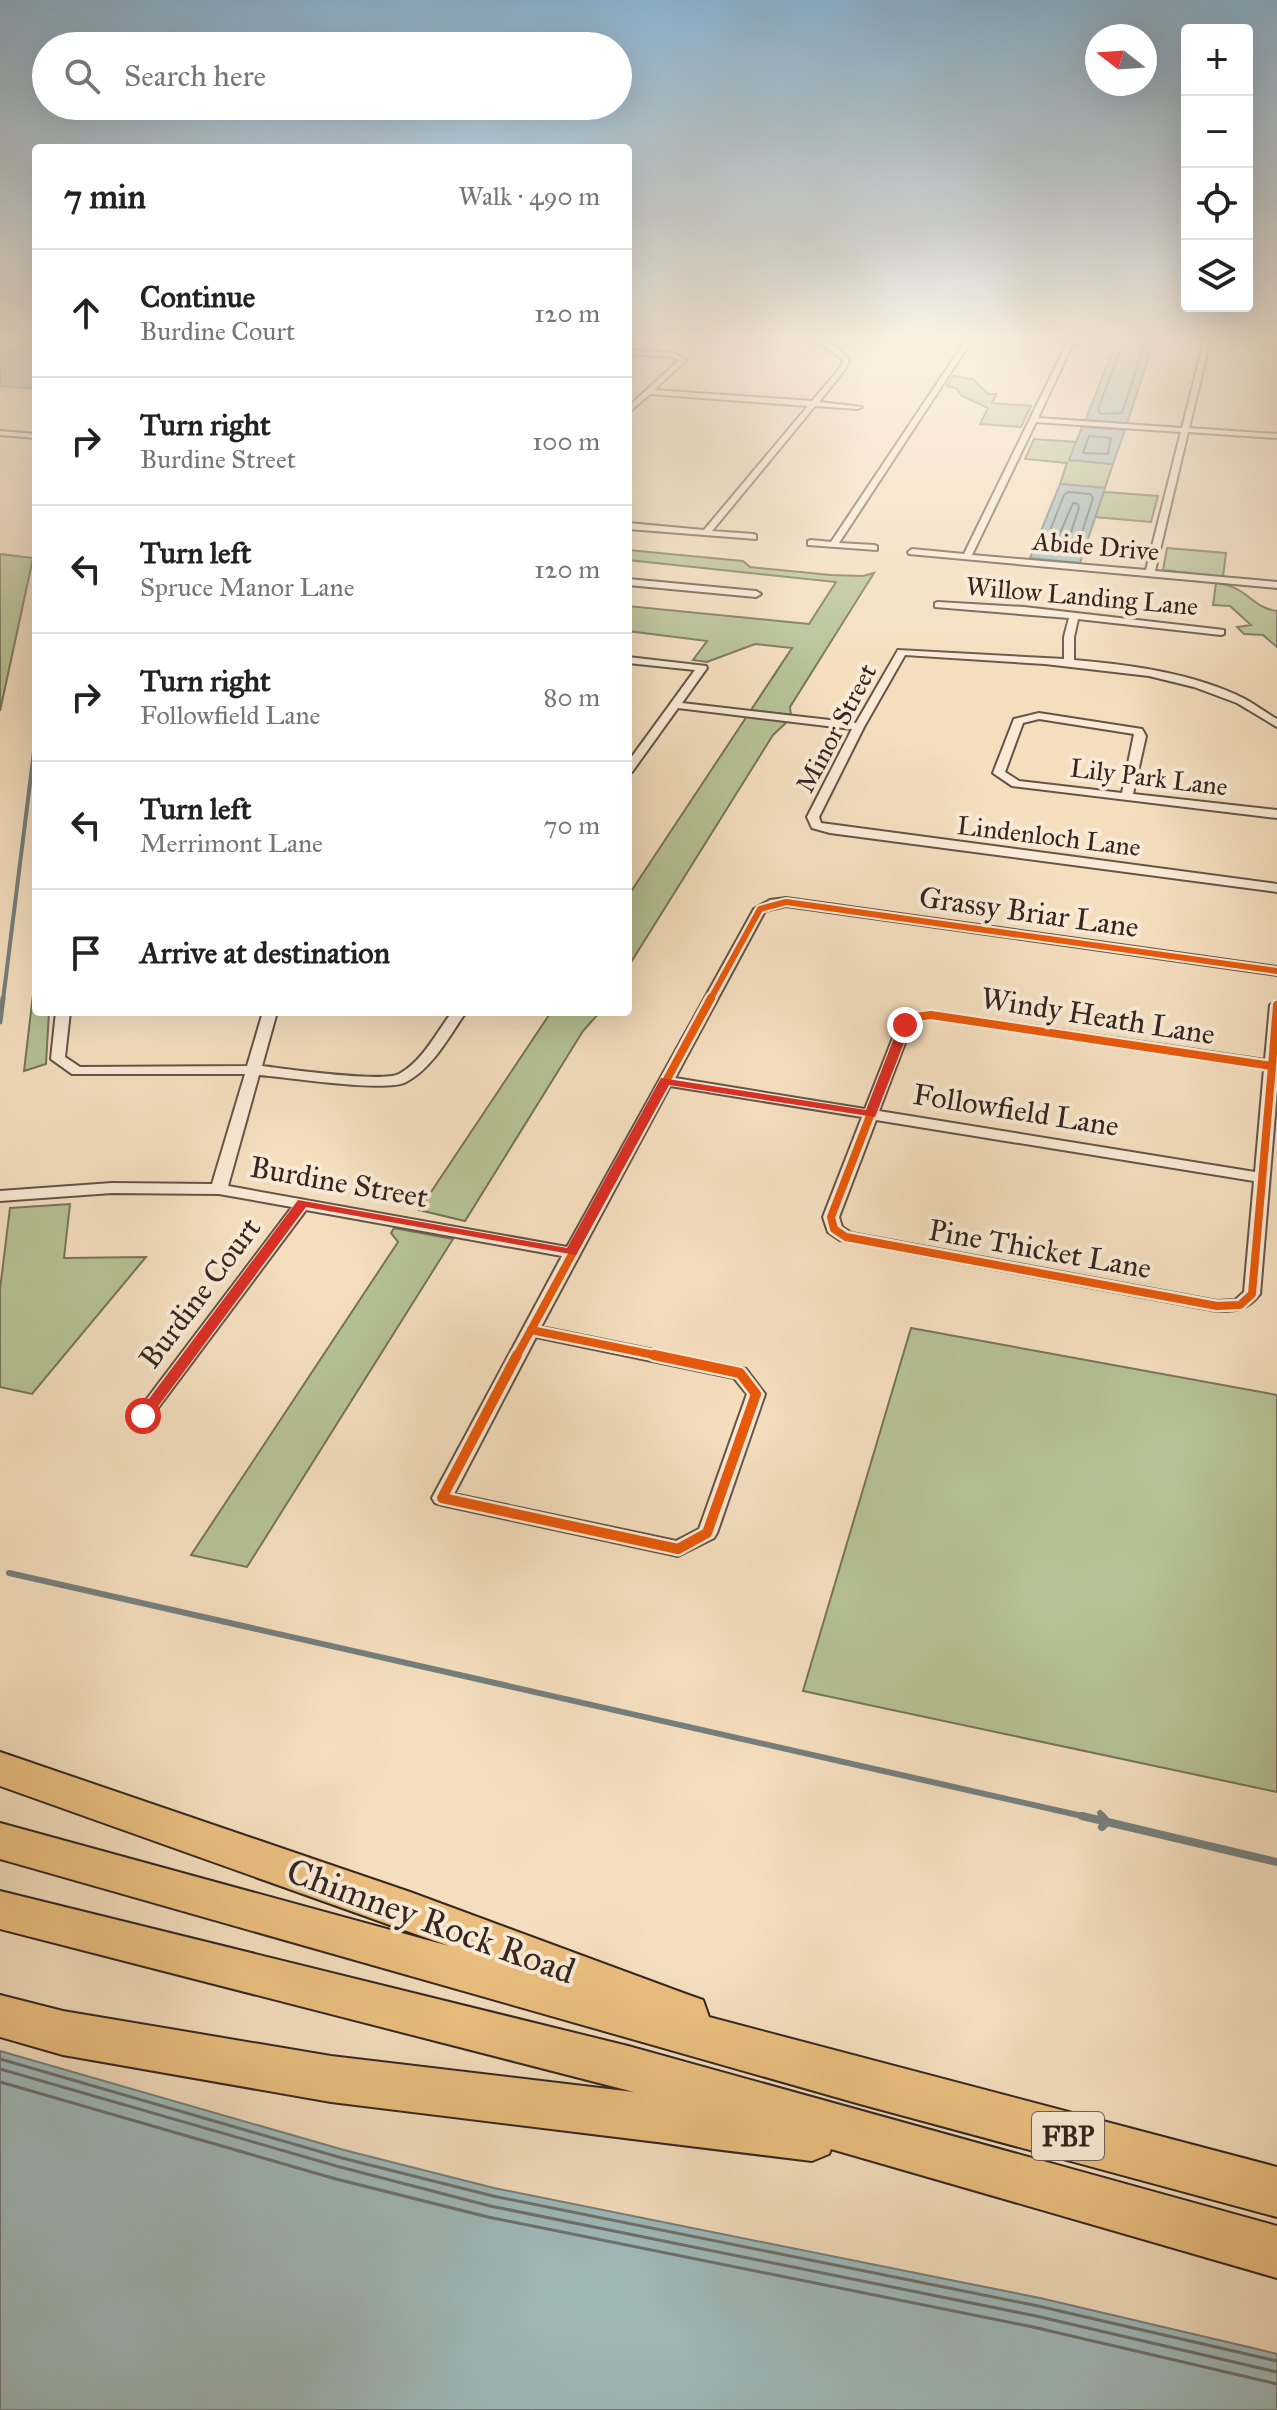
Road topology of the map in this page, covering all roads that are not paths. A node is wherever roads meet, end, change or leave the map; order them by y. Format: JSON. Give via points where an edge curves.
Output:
{"nodes":[{"id":1,"x":775,"y":449,"type":"edge"},
{"id":2,"x":896,"y":449,"type":"edge"},
{"id":3,"x":1020,"y":449,"type":"edge"},
{"id":4,"x":1180,"y":449,"type":"edge"},
{"id":5,"x":632,"y":526,"type":"edge"},
{"id":6,"x":706,"y":533,"type":"junction"},
{"id":7,"x":753,"y":537,"type":"dead end"},
{"id":8,"x":811,"y":543,"type":"dead end"},
{"id":9,"x":833,"y":545,"type":"junction"},
{"id":10,"x":874,"y":548,"type":"dead end"},
{"id":11,"x":912,"y":552,"type":"dead end"},
{"id":12,"x":967,"y":557,"type":"junction"},
{"id":13,"x":1150,"y":573,"type":"junction"},
{"id":14,"x":632,"y":582,"type":"edge"},
{"id":15,"x":1277,"y":585,"type":"edge"},
{"id":16,"x":756,"y":594,"type":"dead end"},
{"id":17,"x":938,"y":605,"type":"dead end"},
{"id":18,"x":1074,"y":615,"type":"junction"},
{"id":19,"x":1221,"y":632,"type":"dead end"},
{"id":20,"x":632,"y":660,"type":"edge"},
{"id":21,"x":1069,"y":664,"type":"junction"},
{"id":22,"x":675,"y":705,"type":"junction"},
{"id":23,"x":1277,"y":724,"type":"edge"},
{"id":24,"x":859,"y":727,"type":"junction"},
{"id":25,"x":632,"y":764,"type":"edge"},
{"id":26,"x":1127,"y":797,"type":"junction"},
{"id":27,"x":1277,"y":814,"type":"edge"},
{"id":28,"x":816,"y":825,"type":"joint"},
{"id":29,"x":1277,"y":888,"type":"edge"},
{"id":30,"x":1277,"y":971,"type":"edge"},
{"id":31,"x":1276,"y":1012,"type":"edge"},
{"id":32,"x":63,"y":1016,"type":"edge"},
{"id":33,"x":269,"y":1016,"type":"edge"},
{"id":34,"x":456,"y":1016,"type":"edge"},
{"id":35,"x":1273,"y":1066,"type":"junction"},
{"id":36,"x":253,"y":1070,"type":"junction"},
{"id":37,"x":665,"y":1081,"type":"junction"},
{"id":38,"x":870,"y":1114,"type":"junction"},
{"id":39,"x":1263,"y":1178,"type":"junction"},
{"id":40,"x":219,"y":1189,"type":"junction"},
{"id":41,"x":0,"y":1196,"type":"edge"},
{"id":42,"x":303,"y":1203,"type":"junction"},
{"id":43,"x":571,"y":1253,"type":"junction"},
{"id":44,"x":530,"y":1330,"type":"junction"},
{"id":45,"x":143,"y":1416,"type":"dead end"},
{"id":46,"x":0,"y":1769,"type":"edge"},
{"id":47,"x":0,"y":1841,"type":"edge"},
{"id":48,"x":0,"y":1910,"type":"edge"},
{"id":49,"x":0,"y":2016,"type":"edge"},
{"id":50,"x":860,"y":2081,"type":"junction"},
{"id":51,"x":900,"y":2148,"type":"junction"},
{"id":52,"x":1277,"y":2192,"type":"edge"},
{"id":53,"x":1277,"y":2252,"type":"edge"}],
"edges":[{"from":1,"to":6,"type":"street"},
{"from":2,"to":9,"type":"street"},
{"from":3,"to":12,"type":"street"},
{"from":4,"to":13,"type":"street"},
{"from":5,"to":6,"type":"street"},
{"from":6,"to":7,"type":"street"},
{"from":8,"to":9,"type":"street"},
{"from":9,"to":10,"type":"street"},
{"from":11,"to":12,"type":"street","name":"Abide Drive"},
{"from":12,"to":13,"type":"street","name":"Abide Drive"},
{"from":13,"to":15,"type":"street","name":"Abide Drive"},
{"from":14,"to":16,"type":"street"},
{"from":17,"to":18,"type":"street","name":"Willow Landing Lane"},
{"from":18,"to":19,"type":"street","name":"Willow Landing Lane"},
{"from":18,"to":21,"type":"street"},
{"from":20,"to":22,"type":"street","via":[[702,668]]},
{"from":21,"to":23,"type":"street","via":[[1166,675],[1258,708]]},
{"from":21,"to":24,"type":"street","name":"Minor Street","via":[[902,652]]},
{"from":22,"to":24,"type":"street"},
{"from":22,"to":25,"type":"street"},
{"from":24,"to":28,"type":"street","name":"Minor Street","via":[[813,817]]},
{"from":26,"to":26,"type":"street","name":"Lily Park Lane","via":[[1016,784],[999,773],[1018,721],[1039,716],[1138,731]]},
{"from":26,"to":27,"type":"street","name":"Lily Park Lane"},
{"from":28,"to":29,"type":"street","name":"Lindenloch Lane"},
{"from":30,"to":37,"type":"street","name":"Grassy Briar Lane","via":[[774,903],[760,909]]},
{"from":31,"to":35,"type":"street"},
{"from":32,"to":36,"type":"street","via":[[58,1059],[77,1071]]},
{"from":33,"to":36,"type":"street"},
{"from":34,"to":36,"type":"street","via":[[418,1067],[400,1080]]},
{"from":35,"to":38,"type":"street","name":"Windy Heath Lane","via":[[931,1015],[905,1025]]},
{"from":35,"to":39,"type":"street"},
{"from":36,"to":40,"type":"street"},
{"from":37,"to":38,"type":"street","name":"Followfield Lane"},
{"from":37,"to":43,"type":"street"},
{"from":38,"to":39,"type":"street","name":"Followfield Lane"},
{"from":38,"to":39,"type":"street","name":"Pine Thicket Lane","via":[[831,1217],[834,1229],[846,1237],[1217,1306],[1240,1305],[1252,1294]]},
{"from":40,"to":41,"type":"street","name":"Burdine Street","via":[[112,1188]]},
{"from":40,"to":42,"type":"street","name":"Burdine Street"},
{"from":42,"to":43,"type":"street","name":"Burdine Street"},
{"from":42,"to":45,"type":"street","name":"Burdine Court"},
{"from":43,"to":44,"type":"street"},
{"from":44,"to":44,"type":"street","via":[[740,1373],[756,1394],[707,1533],[678,1549],[442,1498]]},
{"from":46,"to":50,"type":"highway","name":"Chimney Rock Road","via":[[410,1911]]},
{"from":47,"to":50,"type":"highway"},
{"from":48,"to":51,"type":"highway","via":[[628,2068]]},
{"from":49,"to":51,"type":"highway","via":[[63,2033],[331,2079]]},
{"from":50,"to":52,"type":"highway","number":"FBP"},
{"from":51,"to":53,"type":"highway","number":"FBP"}]}
